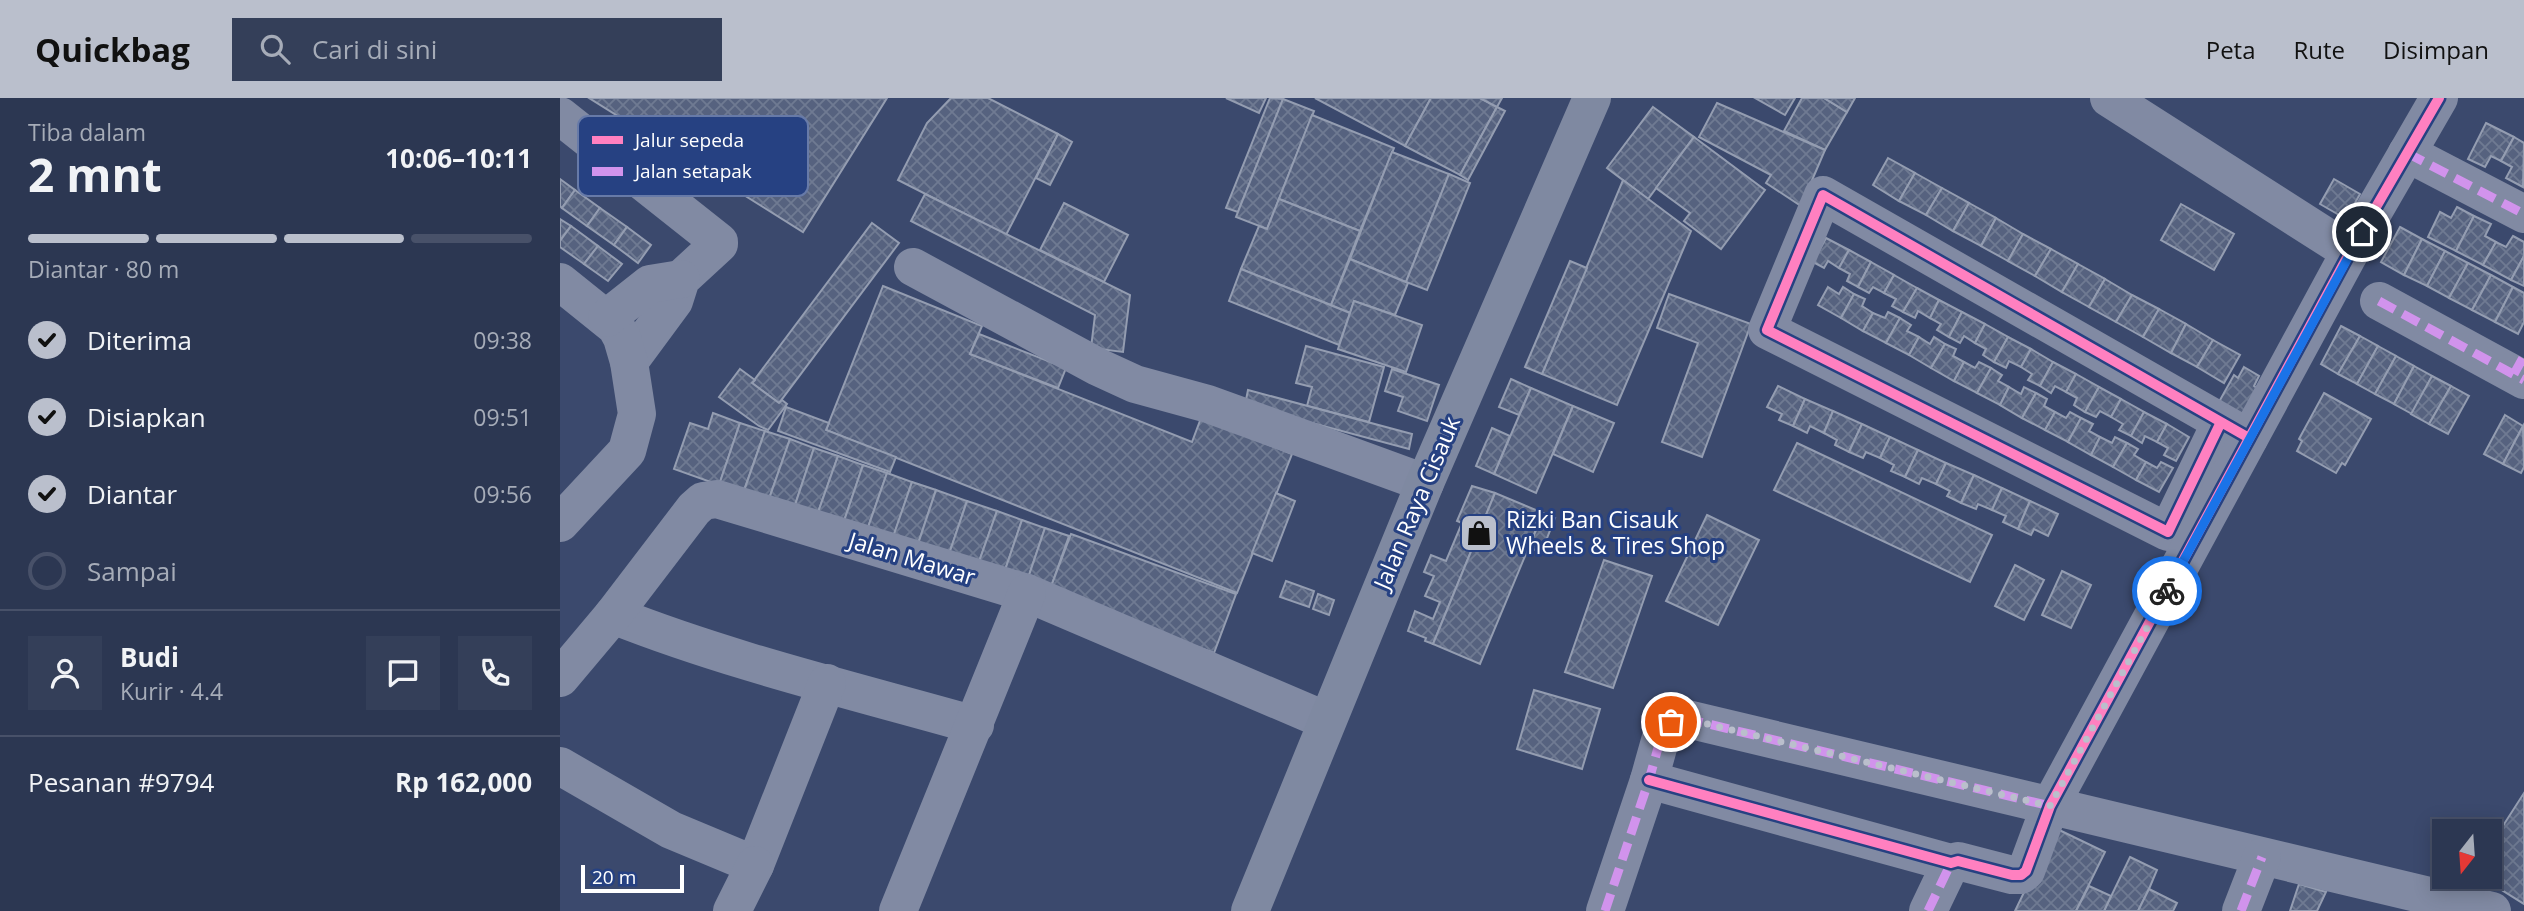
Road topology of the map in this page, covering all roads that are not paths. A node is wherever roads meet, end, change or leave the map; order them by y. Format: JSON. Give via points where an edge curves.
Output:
{"nodes":[{"id":1,"x":1592,"y":98,"type":"edge"},
{"id":2,"x":2109,"y":98,"type":"edge"},
{"id":3,"x":2439,"y":98,"type":"edge"},
{"id":4,"x":560,"y":116,"type":"edge"},
{"id":5,"x":578,"y":130,"type":"edge"},
{"id":6,"x":2407,"y":153,"type":"junction"},
{"id":7,"x":661,"y":196,"type":"edge"},
{"id":8,"x":2524,"y":214,"type":"edge"},
{"id":9,"x":2350,"y":251,"type":"junction"},
{"id":10,"x":913,"y":267,"type":"dead end"},
{"id":11,"x":681,"y":279,"type":"junction"},
{"id":12,"x":560,"y":282,"type":"edge"},
{"id":13,"x":2379,"y":301,"type":"dead end"},
{"id":14,"x":607,"y":318,"type":"junction"},
{"id":15,"x":629,"y":362,"type":"junction"},
{"id":16,"x":2521,"y":370,"type":"edge"},
{"id":17,"x":2235,"y":430,"type":"junction"},
{"id":18,"x":1425,"y":483,"type":"junction"},
{"id":19,"x":566,"y":503,"type":"edge"},
{"id":20,"x":1027,"y":593,"type":"junction"},
{"id":21,"x":613,"y":615,"type":"junction"},
{"id":22,"x":560,"y":678,"type":"edge"},
{"id":23,"x":827,"y":683,"type":"junction"},
{"id":24,"x":1326,"y":721,"type":"junction"},
{"id":25,"x":975,"y":724,"type":"junction"},
{"id":26,"x":560,"y":766,"type":"edge"},
{"id":27,"x":1649,"y":780,"type":"junction"},
{"id":28,"x":2050,"y":806,"type":"junction"},
{"id":29,"x":2262,"y":857,"type":"junction"},
{"id":30,"x":1951,"y":863,"type":"junction"},
{"id":31,"x":755,"y":865,"type":"junction"},
{"id":32,"x":732,"y":911,"type":"edge"},
{"id":33,"x":898,"y":911,"type":"edge"},
{"id":34,"x":1250,"y":911,"type":"edge"},
{"id":35,"x":1605,"y":911,"type":"edge"},
{"id":36,"x":1928,"y":911,"type":"edge"},
{"id":37,"x":2241,"y":911,"type":"edge"},
{"id":38,"x":2492,"y":911,"type":"edge"}],
"edges":[{"from":1,"to":18,"type":"main road","name":"Jalan Raya Cisauk"},
{"from":2,"to":9,"type":"street"},
{"from":3,"to":6,"type":"street"},
{"from":4,"to":5,"type":"street"},
{"from":6,"to":8,"type":"street"},
{"from":6,"to":9,"type":"street"},
{"from":7,"to":11,"type":"street","via":[[719,242]]},
{"from":9,"to":17,"type":"street"},
{"from":10,"to":18,"type":"street","via":[[1136,384],[1208,404]]},
{"from":11,"to":14,"type":"street","via":[[650,284]]},
{"from":11,"to":15,"type":"street","via":[[674,301]]},
{"from":12,"to":14,"type":"street"},
{"from":13,"to":16,"type":"street"},
{"from":14,"to":15,"type":"street","via":[[622,338]]},
{"from":15,"to":19,"type":"street","via":[[637,414],[627,451]]},
{"from":17,"to":17,"type":"street","via":[[1823,195],[1767,330],[2168,532]]},
{"from":17,"to":28,"type":"street"},
{"from":18,"to":24,"type":"main road","name":"Jalan Raya Cisauk"},
{"from":20,"to":21,"type":"street","name":"Jalan Mawar","via":[[717,499],[703,501],[694,509]]},
{"from":20,"to":24,"type":"street","name":"Jalan Mawar"},
{"from":20,"to":25,"type":"street"},
{"from":21,"to":22,"type":"street","name":"Jalan Mawar"},
{"from":21,"to":23,"type":"street"},
{"from":23,"to":25,"type":"street"},
{"from":23,"to":31,"type":"street"},
{"from":24,"to":34,"type":"main road","name":"Jalan Raya Cisauk"},
{"from":25,"to":33,"type":"street"},
{"from":26,"to":31,"type":"street","via":[[671,830]]},
{"from":27,"to":28,"type":"street","via":[[1663,730],[1682,718]]},
{"from":27,"to":30,"type":"street"},
{"from":27,"to":35,"type":"street"},
{"from":28,"to":29,"type":"street"},
{"from":28,"to":30,"type":"street","via":[[2021,875]]},
{"from":29,"to":37,"type":"street"},
{"from":29,"to":38,"type":"street"},
{"from":30,"to":36,"type":"street"},
{"from":31,"to":32,"type":"street"}]}
